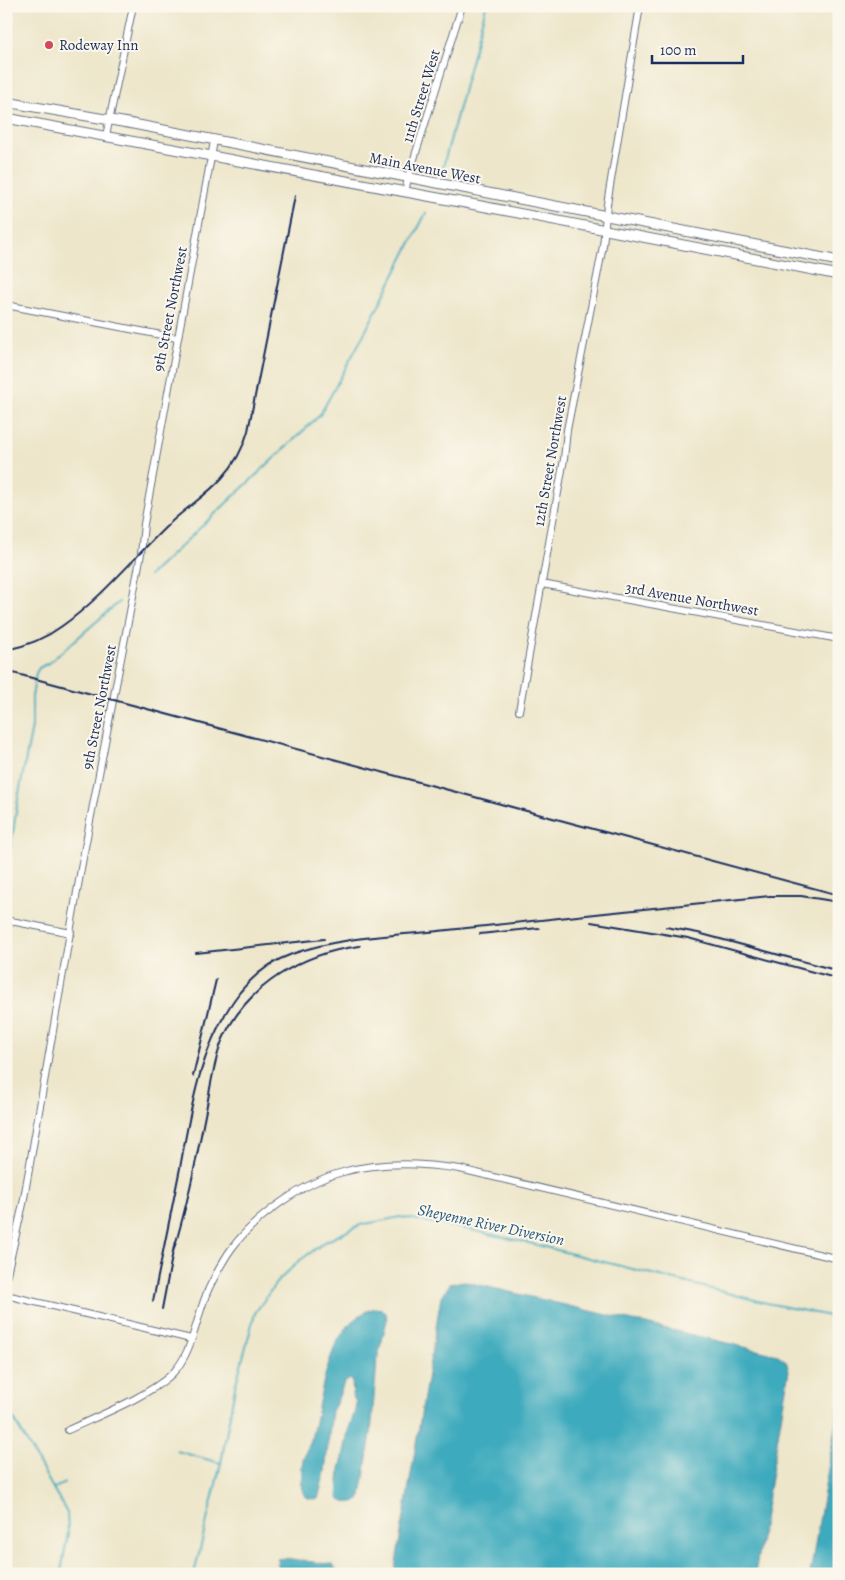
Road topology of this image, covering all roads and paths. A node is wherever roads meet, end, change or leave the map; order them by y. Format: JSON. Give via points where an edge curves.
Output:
{"nodes":[{"id":1,"x":133,"y":6,"type":"edge"},
{"id":2,"x":462,"y":6,"type":"edge"},
{"id":3,"x":640,"y":6,"type":"edge"},
{"id":4,"x":6,"y":102,"type":"edge"},
{"id":5,"x":6,"y":118,"type":"edge"},
{"id":6,"x":110,"y":120,"type":"junction"},
{"id":7,"x":106,"y":136,"type":"junction"},
{"id":8,"x":214,"y":141,"type":"junction"},
{"id":9,"x":212,"y":156,"type":"junction"},
{"id":10,"x":408,"y":178,"type":"junction"},
{"id":11,"x":405,"y":193,"type":"junction"},
{"id":12,"x":607,"y":216,"type":"junction"},
{"id":13,"x":606,"y":230,"type":"junction"},
{"id":14,"x":839,"y":261,"type":"edge"},
{"id":15,"x":839,"y":275,"type":"edge"},
{"id":16,"x":6,"y":305,"type":"edge"},
{"id":17,"x":177,"y":338,"type":"junction"},
{"id":18,"x":542,"y":584,"type":"junction"},
{"id":19,"x":839,"y":639,"type":"edge"},
{"id":20,"x":519,"y":711,"type":"dead end"},
{"id":21,"x":6,"y":920,"type":"edge"},
{"id":22,"x":71,"y":932,"type":"junction"},
{"id":23,"x":839,"y":1259,"type":"edge"},
{"id":24,"x":6,"y":1278,"type":"edge"},
{"id":25,"x":6,"y":1295,"type":"edge"},
{"id":26,"x":191,"y":1339,"type":"junction"},
{"id":27,"x":68,"y":1430,"type":"dead end"}],
"edges":[{"from":1,"to":6,"type":"street"},
{"from":2,"to":10,"type":"street","name":"11th Street West"},
{"from":3,"to":12,"type":"street","name":"12th Street Northwest"},
{"from":4,"to":6,"type":"main road","name":"Main Avenue West"},
{"from":5,"to":7,"type":"main road","name":"Main Avenue West"},
{"from":6,"to":7,"type":"street"},
{"from":6,"to":8,"type":"main road","name":"Main Avenue West"},
{"from":7,"to":9,"type":"main road","name":"Main Avenue West"},
{"from":8,"to":9,"type":"street","name":"9th Street Northwest"},
{"from":8,"to":10,"type":"main road","name":"Main Avenue West"},
{"from":9,"to":11,"type":"main road","name":"Main Avenue West"},
{"from":9,"to":17,"type":"street","name":"9th Street Northwest"},
{"from":10,"to":11,"type":"street","name":"11th Street West"},
{"from":10,"to":12,"type":"main road","name":"Main Avenue West"},
{"from":11,"to":13,"type":"main road","name":"Main Avenue West"},
{"from":12,"to":13,"type":"street","name":"12th Street Northwest"},
{"from":12,"to":14,"type":"main road","name":"Main Avenue West"},
{"from":13,"to":15,"type":"main road","name":"Main Avenue West"},
{"from":13,"to":18,"type":"street","name":"12th Street Northwest","via":[[567,430]]},
{"from":16,"to":17,"type":"street"},
{"from":17,"to":22,"type":"street","name":"9th Street Northwest","via":[[141,554]]},
{"from":18,"to":19,"type":"street","name":"3rd Avenue Northwest"},
{"from":18,"to":20,"type":"street","name":"12th Street Northwest"},
{"from":21,"to":22,"type":"street"},
{"from":22,"to":24,"type":"street","name":"9th Street Northwest","via":[[23,1204]]},
{"from":23,"to":26,"type":"street","via":[[460,1169],[428,1164],[366,1167],[312,1184],[256,1223],[232,1248],[216,1274],[202,1302]]},
{"from":25,"to":26,"type":"street"},
{"from":26,"to":27,"type":"street","via":[[186,1355],[172,1374],[146,1392]]}]}
